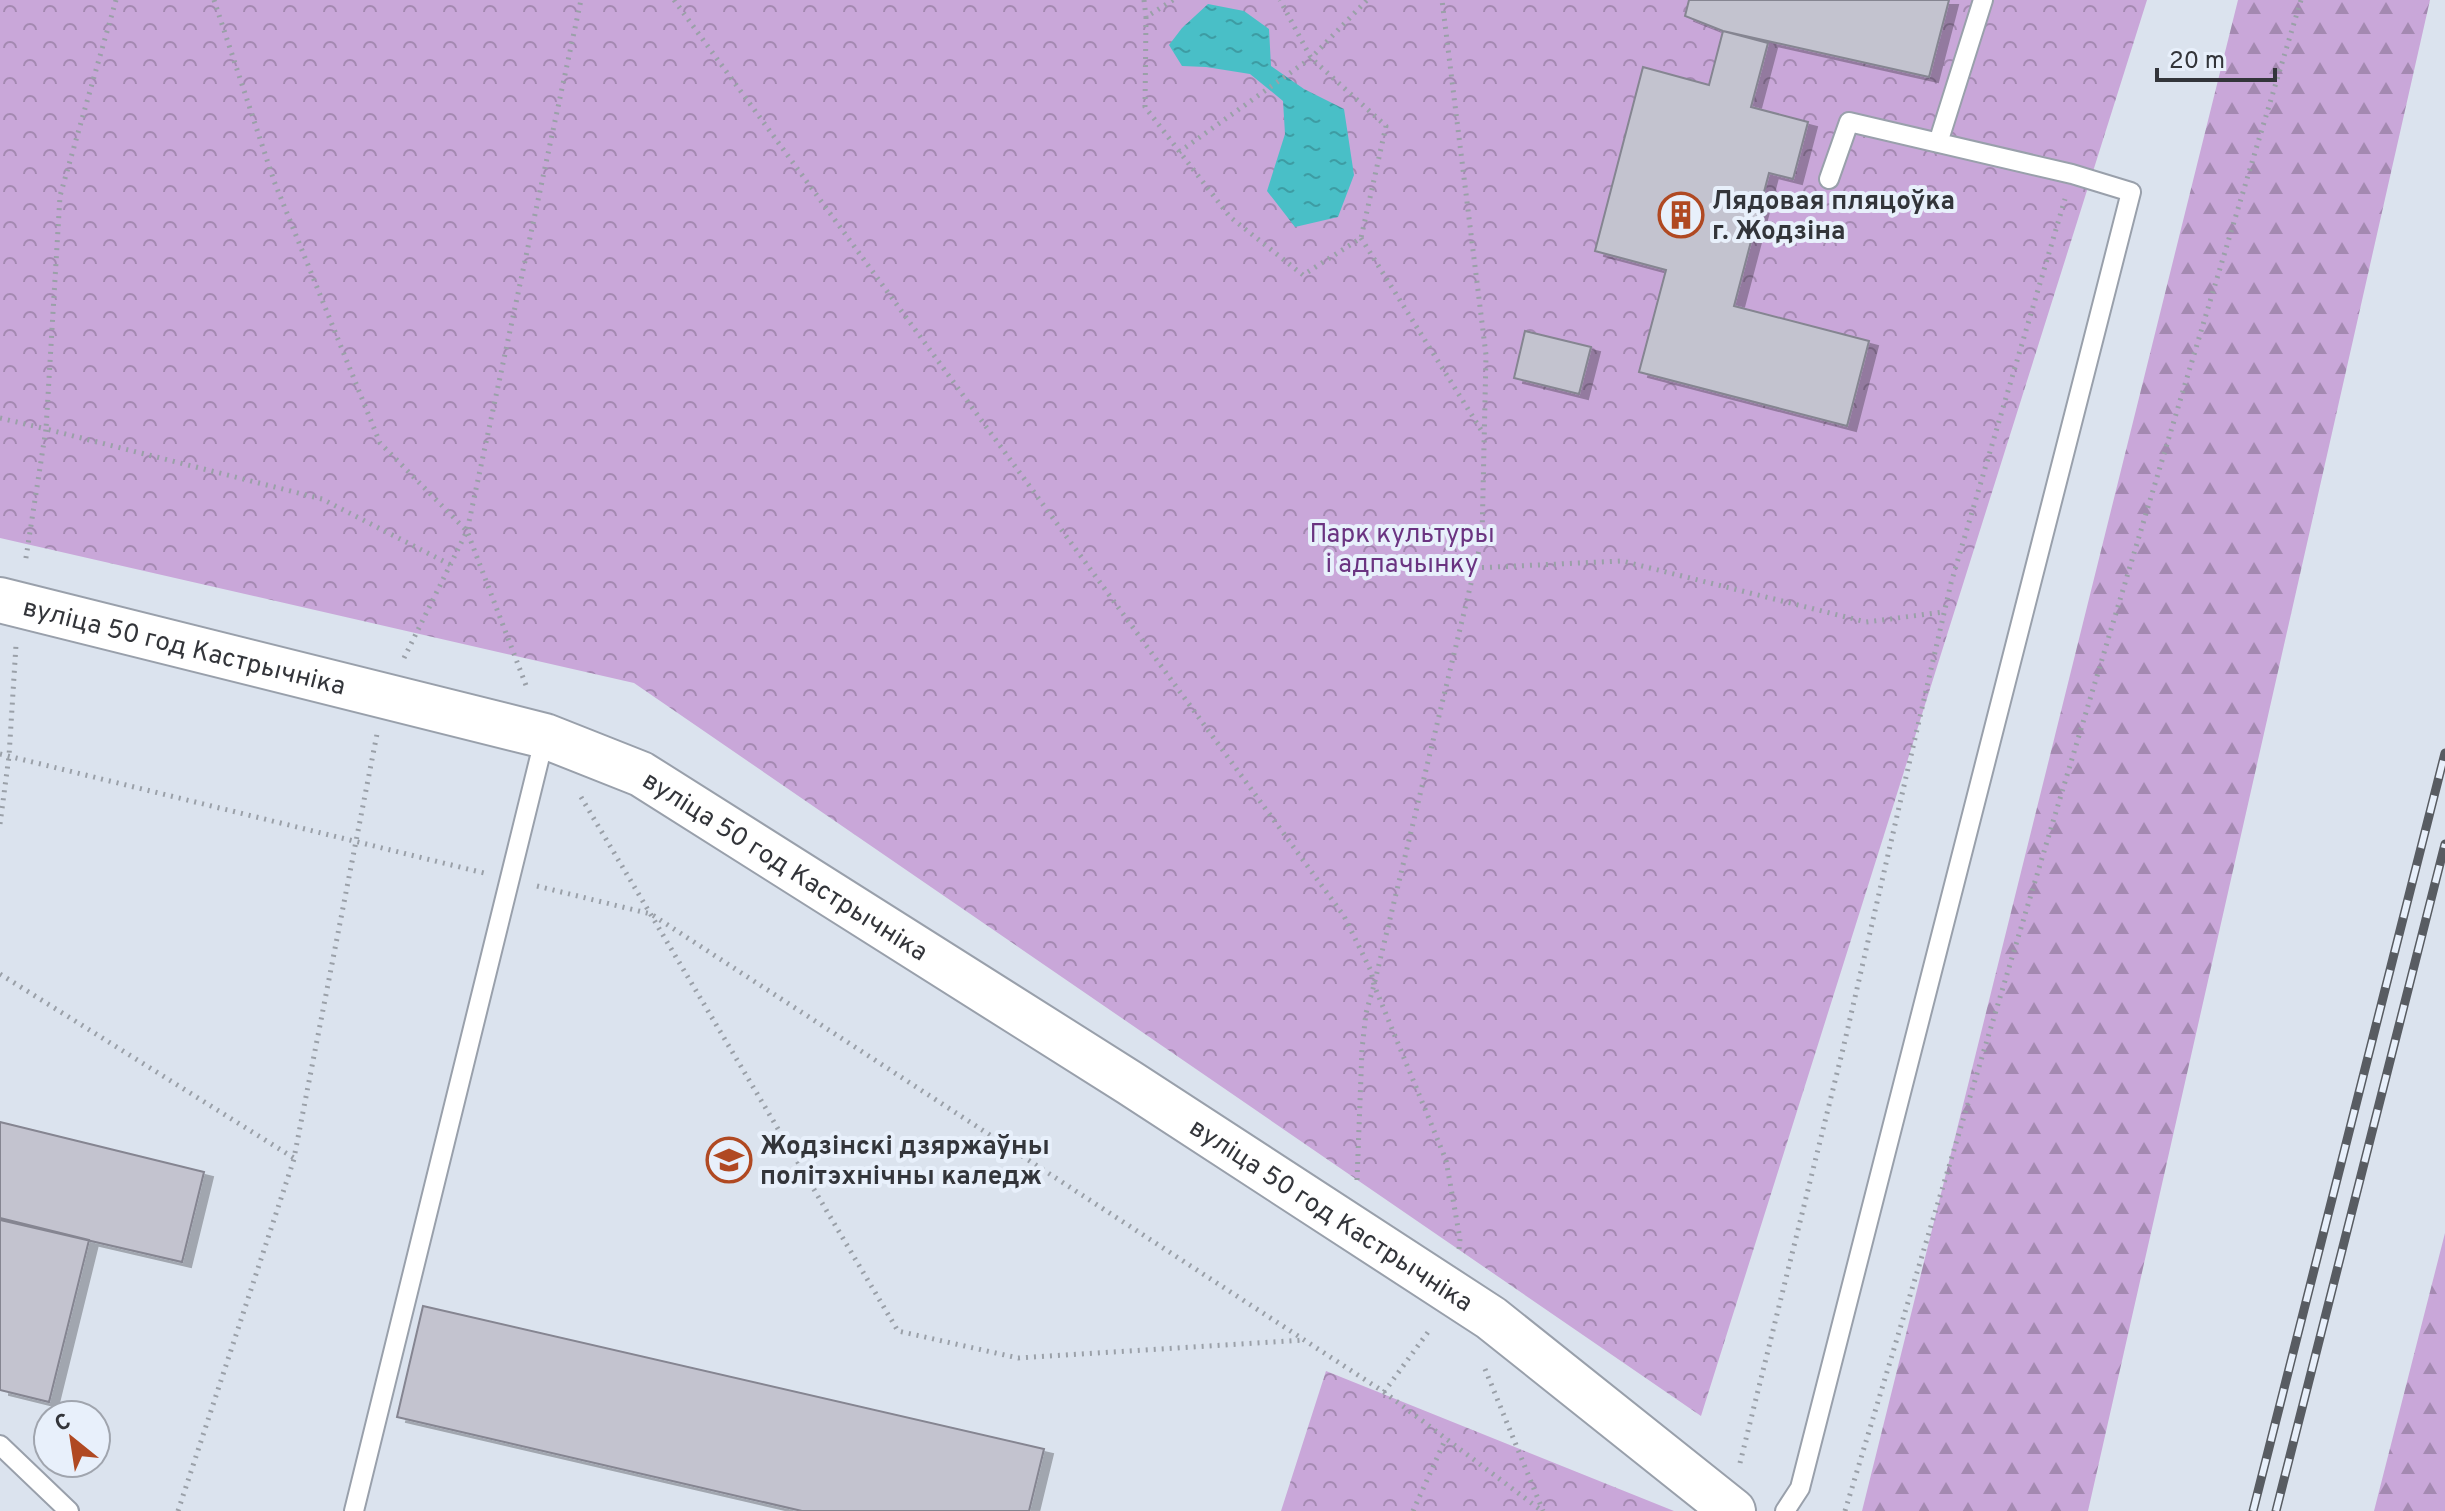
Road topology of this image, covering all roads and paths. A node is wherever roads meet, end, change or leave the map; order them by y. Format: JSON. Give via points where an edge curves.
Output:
{"nodes":[{"id":1,"x":116,"y":0,"type":"edge"},
{"id":2,"x":214,"y":0,"type":"edge"},
{"id":3,"x":581,"y":0,"type":"edge"},
{"id":4,"x":674,"y":0,"type":"edge"},
{"id":5,"x":1144,"y":0,"type":"edge"},
{"id":6,"x":1173,"y":0,"type":"edge"},
{"id":7,"x":1280,"y":0,"type":"edge"},
{"id":8,"x":1367,"y":0,"type":"edge"},
{"id":9,"x":1442,"y":0,"type":"edge"},
{"id":10,"x":1983,"y":0,"type":"edge"},
{"id":11,"x":2301,"y":0,"type":"edge"},
{"id":12,"x":1146,"y":17,"type":"junction"},
{"id":13,"x":1311,"y":58,"type":"junction"},
{"id":14,"x":1938,"y":143,"type":"junction"},
{"id":15,"x":1179,"y":152,"type":"junction"},
{"id":16,"x":2072,"y":174,"type":"junction"},
{"id":17,"x":1829,"y":179,"type":"dead end"},
{"id":18,"x":1361,"y":238,"type":"junction"},
{"id":19,"x":0,"y":418,"type":"edge"},
{"id":20,"x":46,"y":429,"type":"junction"},
{"id":21,"x":1484,"y":434,"type":"junction"},
{"id":22,"x":467,"y":531,"type":"junction"},
{"id":23,"x":451,"y":565,"type":"junction"},
{"id":24,"x":1474,"y":568,"type":"junction"},
{"id":25,"x":0,"y":600,"type":"edge"},
{"id":26,"x":1944,"y":612,"type":"junction"},
{"id":27,"x":384,"y":697,"type":"junction"},
{"id":28,"x":545,"y":736,"type":"junction"},
{"id":29,"x":0,"y":754,"type":"edge"},
{"id":30,"x":577,"y":791,"type":"dead end"},
{"id":31,"x":356,"y":842,"type":"junction"},
{"id":32,"x":510,"y":880,"type":"junction"},
{"id":33,"x":651,"y":914,"type":"junction"},
{"id":34,"x":0,"y":974,"type":"edge"},
{"id":35,"x":1374,"y":985,"type":"junction"},
{"id":36,"x":294,"y":1158,"type":"junction"},
{"id":37,"x":1355,"y":1229,"type":"junction"},
{"id":38,"x":1455,"y":1294,"type":"junction"},
{"id":39,"x":1304,"y":1340,"type":"junction"},
{"id":40,"x":1484,"y":1367,"type":"dead end"},
{"id":41,"x":1384,"y":1392,"type":"junction"},
{"id":42,"x":1446,"y":1438,"type":"junction"},
{"id":43,"x":0,"y":1445,"type":"edge"},
{"id":44,"x":1731,"y":1509,"type":"edge"},
{"id":45,"x":69,"y":1511,"type":"edge"},
{"id":46,"x":178,"y":1511,"type":"edge"},
{"id":47,"x":354,"y":1511,"type":"edge"},
{"id":48,"x":1413,"y":1511,"type":"edge"},
{"id":49,"x":1542,"y":1511,"type":"edge"},
{"id":50,"x":1785,"y":1511,"type":"edge"},
{"id":51,"x":1845,"y":1511,"type":"edge"}],
"edges":[{"from":1,"to":20,"type":"path","via":[[60,196]]},
{"from":2,"to":22,"type":"path","via":[[274,181],[380,443]]},
{"from":3,"to":22,"type":"path"},
{"from":4,"to":35,"type":"path","via":[[1344,916]]},
{"from":5,"to":12,"type":"path"},
{"from":6,"to":12,"type":"path"},
{"from":7,"to":13,"type":"path"},
{"from":8,"to":13,"type":"path"},
{"from":9,"to":21,"type":"path","via":[[1486,355]]},
{"from":10,"to":14,"type":"lane"},
{"from":11,"to":51,"type":"path"},
{"from":12,"to":15,"type":"path","via":[[1145,107]]},
{"from":13,"to":15,"type":"path"},
{"from":13,"to":18,"type":"path","via":[[1386,126]]},
{"from":14,"to":16,"type":"lane"},
{"from":14,"to":17,"type":"lane","via":[[1849,122]]},
{"from":15,"to":18,"type":"path","via":[[1230,217],[1303,275]]},
{"from":16,"to":26,"type":"path"},
{"from":16,"to":50,"type":"lane","via":[[2131,192],[1804,1473]]},
{"from":18,"to":21,"type":"path"},
{"from":19,"to":20,"type":"path"},
{"from":20,"to":23,"type":"path","via":[[322,499]]},
{"from":21,"to":24,"type":"path","via":[[1482,538]]},
{"from":22,"to":23,"type":"path"},
{"from":22,"to":28,"type":"path"},
{"from":23,"to":27,"type":"path"},
{"from":24,"to":26,"type":"path","via":[[1622,561],[1866,622]]},
{"from":24,"to":35,"type":"path"},
{"from":25,"to":27,"type":"main road","name":"вуліца 50 год Кастрычніка"},
{"from":26,"to":44,"type":"path"},
{"from":27,"to":28,"type":"main road","name":"вуліца 50 год Кастрычніка"},
{"from":27,"to":31,"type":"path"},
{"from":28,"to":32,"type":"lane"},
{"from":28,"to":37,"type":"main road","name":"вуліца 50 год Кастрычніка","via":[[641,774]]},
{"from":29,"to":31,"type":"path"},
{"from":30,"to":33,"type":"path"},
{"from":31,"to":32,"type":"path"},
{"from":31,"to":36,"type":"path"},
{"from":32,"to":33,"type":"path"},
{"from":32,"to":47,"type":"lane"},
{"from":33,"to":39,"type":"path"},
{"from":33,"to":39,"type":"path","via":[[898,1331],[1018,1358]]},
{"from":34,"to":36,"type":"path"},
{"from":35,"to":37,"type":"path","via":[[1362,1049]]},
{"from":35,"to":38,"type":"path","via":[[1446,1160],[1460,1239]]},
{"from":36,"to":46,"type":"path"},
{"from":37,"to":38,"type":"main road","name":"вуліца 50 год Кастрычніка"},
{"from":38,"to":41,"type":"path"},
{"from":38,"to":44,"type":"main road","name":"вуліца 50 год Кастрычніка"},
{"from":39,"to":41,"type":"path"},
{"from":40,"to":49,"type":"path"},
{"from":41,"to":42,"type":"path"},
{"from":42,"to":48,"type":"path"},
{"from":42,"to":49,"type":"path"},
{"from":43,"to":45,"type":"lane"}]}
